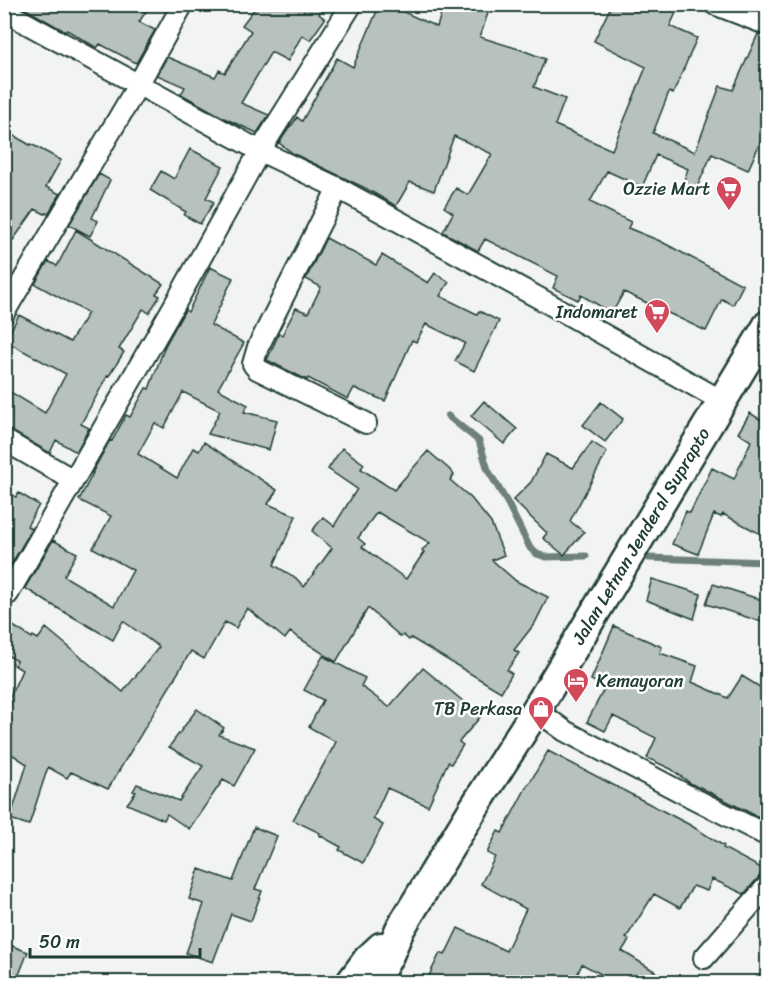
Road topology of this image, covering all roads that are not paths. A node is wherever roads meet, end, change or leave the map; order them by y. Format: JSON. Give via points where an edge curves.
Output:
{"nodes":[{"id":1,"x":183,"y":4,"type":"edge"},
{"id":2,"x":352,"y":4,"type":"edge"},
{"id":3,"x":714,"y":4,"type":"edge"},
{"id":4,"x":11,"y":16,"type":"edge"},
{"id":5,"x":768,"y":25,"type":"edge"},
{"id":6,"x":138,"y":85,"type":"junction"},
{"id":7,"x":260,"y":151,"type":"junction"},
{"id":8,"x":338,"y":188,"type":"junction"},
{"id":9,"x":4,"y":313,"type":"edge"},
{"id":10,"x":763,"y":342,"type":"edge"},
{"id":11,"x":722,"y":401,"type":"junction"},
{"id":12,"x":366,"y":423,"type":"dead end"},
{"id":13,"x":4,"y":440,"type":"edge"},
{"id":14,"x":73,"y":480,"type":"junction"},
{"id":15,"x":8,"y":594,"type":"dead end"},
{"id":16,"x":536,"y":710,"type":"junction"},
{"id":17,"x":768,"y":836,"type":"edge"},
{"id":18,"x":768,"y":885,"type":"edge"},
{"id":19,"x":400,"y":929,"type":"junction"},
{"id":20,"x":704,"y":958,"type":"dead end"},
{"id":21,"x":351,"y":982,"type":"edge"},
{"id":22,"x":374,"y":982,"type":"edge"}],
"edges":[{"from":1,"to":6,"type":"street"},
{"from":2,"to":7,"type":"street"},
{"from":3,"to":5,"type":"street"},
{"from":4,"to":6,"type":"street"},
{"from":6,"to":7,"type":"street"},
{"from":6,"to":9,"type":"street"},
{"from":7,"to":8,"type":"street"},
{"from":7,"to":14,"type":"street"},
{"from":8,"to":11,"type":"street"},
{"from":8,"to":12,"type":"street","via":[[253,364]]},
{"from":10,"to":11,"type":"main road","name":"Jalan Letnan Jenderal Suprapto"},
{"from":11,"to":16,"type":"main road","name":"Jalan Letnan Jenderal Suprapto"},
{"from":13,"to":14,"type":"street"},
{"from":14,"to":15,"type":"street"},
{"from":16,"to":17,"type":"street","via":[[565,730]]},
{"from":16,"to":19,"type":"main road","name":"Jalan Letnan Jenderal Suprapto"},
{"from":18,"to":20,"type":"street"},
{"from":19,"to":21,"type":"main road","name":"Jalan Letnan Jenderal Suprapto","via":[[368,958]]},
{"from":19,"to":22,"type":"main road","name":"Jalan Letnan Jenderal Suprapto"}]}
